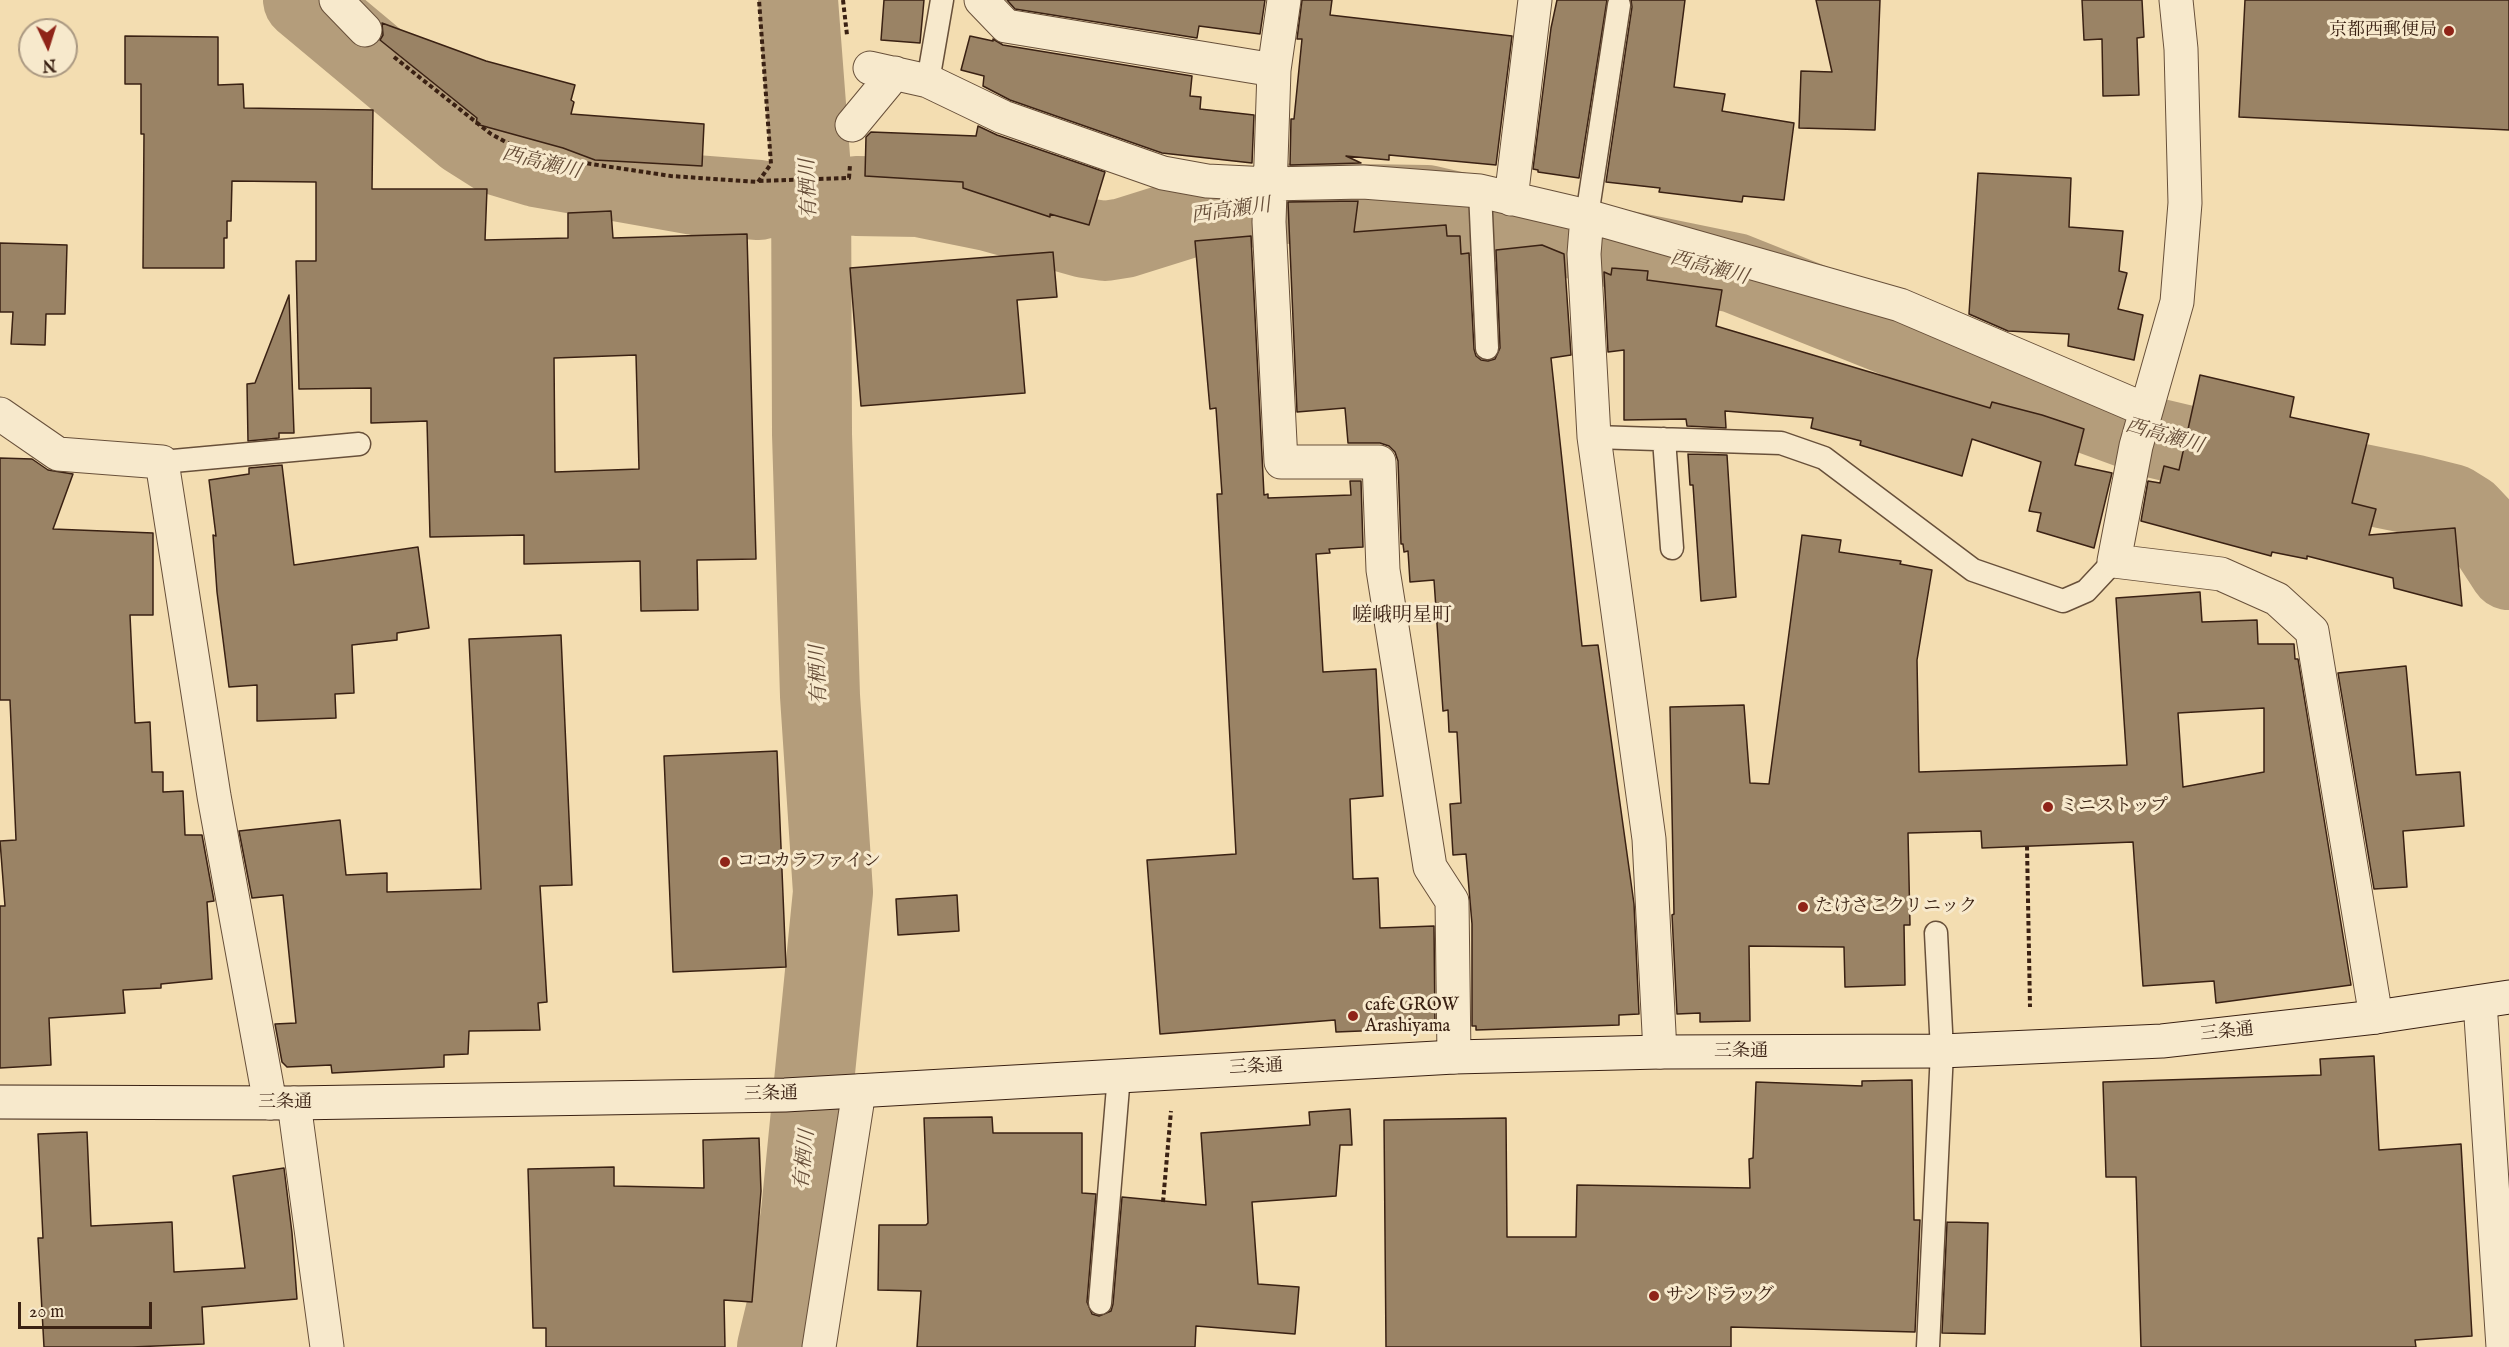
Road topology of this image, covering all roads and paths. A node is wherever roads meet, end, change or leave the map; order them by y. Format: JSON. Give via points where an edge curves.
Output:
{"nodes":[{"id":1,"x":336,"y":0,"type":"edge"},
{"id":2,"x":759,"y":0,"type":"edge"},
{"id":3,"x":942,"y":0,"type":"edge"},
{"id":4,"x":981,"y":0,"type":"edge"},
{"id":5,"x":1284,"y":0,"type":"edge"},
{"id":6,"x":1535,"y":0,"type":"edge"},
{"id":7,"x":2176,"y":0,"type":"edge"},
{"id":8,"x":1619,"y":5,"type":"dead end"},
{"id":9,"x":364,"y":30,"type":"joint"},
{"id":10,"x":1274,"y":70,"type":"junction"},
{"id":11,"x":927,"y":81,"type":"junction"},
{"id":12,"x":852,"y":125,"type":"dead end"},
{"id":13,"x":842,"y":179,"type":"dead end"},
{"id":14,"x":758,"y":182,"type":"junction"},
{"id":15,"x":1495,"y":195,"type":"junction"},
{"id":16,"x":1269,"y":201,"type":"junction"},
{"id":17,"x":1587,"y":216,"type":"junction"},
{"id":18,"x":1487,"y":348,"type":"dead end"},
{"id":19,"x":2146,"y":410,"type":"junction"},
{"id":20,"x":0,"y":414,"type":"edge"},
{"id":21,"x":1594,"y":437,"type":"junction"},
{"id":22,"x":1664,"y":439,"type":"junction"},
{"id":23,"x":359,"y":444,"type":"dead end"},
{"id":24,"x":162,"y":462,"type":"junction"},
{"id":25,"x":1672,"y":548,"type":"dead end"},
{"id":26,"x":2114,"y":561,"type":"junction"},
{"id":27,"x":2027,"y":846,"type":"dead end"},
{"id":28,"x":1936,"y":933,"type":"dead end"},
{"id":29,"x":2495,"y":1000,"type":"edge"},
{"id":30,"x":2376,"y":1017,"type":"junction"},
{"id":31,"x":2031,"y":1047,"type":"junction"},
{"id":32,"x":1942,"y":1051,"type":"junction"},
{"id":33,"x":1660,"y":1052,"type":"junction"},
{"id":34,"x":1454,"y":1057,"type":"junction"},
{"id":35,"x":1175,"y":1072,"type":"junction"},
{"id":36,"x":1119,"y":1075,"type":"junction"},
{"id":37,"x":854,"y":1091,"type":"junction"},
{"id":38,"x":0,"y":1102,"type":"edge"},
{"id":39,"x":282,"y":1103,"type":"junction"},
{"id":40,"x":1163,"y":1202,"type":"dead end"},
{"id":41,"x":1100,"y":1303,"type":"dead end"},
{"id":42,"x":327,"y":1347,"type":"edge"},
{"id":43,"x":819,"y":1347,"type":"edge"},
{"id":44,"x":1928,"y":1347,"type":"edge"},
{"id":45,"x":2503,"y":1347,"type":"edge"}],
"edges":[{"from":1,"to":9,"type":"street"},
{"from":2,"to":14,"type":"path","via":[[771,164]]},
{"from":3,"to":11,"type":"lane"},
{"from":4,"to":10,"type":"street","via":[[1006,26]]},
{"from":5,"to":10,"type":"street"},
{"from":6,"to":15,"type":"street"},
{"from":7,"to":19,"type":"street","via":[[2181,49],[2184,214],[2177,302]]},
{"from":8,"to":17,"type":"lane"},
{"from":9,"to":14,"type":"path","via":[[466,115],[517,148],[558,159],[671,176]]},
{"from":10,"to":16,"type":"street"},
{"from":11,"to":12,"type":"street","via":[[883,70]]},
{"from":11,"to":16,"type":"street","via":[[1003,117],[1163,172]]},
{"from":13,"to":14,"type":"path"},
{"from":15,"to":16,"type":"street","via":[[1363,182]]},
{"from":15,"to":17,"type":"street"},
{"from":15,"to":18,"type":"lane","via":[[1480,229]]},
{"from":16,"to":34,"type":"street","via":[[1281,462],[1379,462],[1383,570],[1430,867],[1452,901]]},
{"from":17,"to":19,"type":"street","via":[[1900,305]]},
{"from":17,"to":21,"type":"street","via":[[1584,254]]},
{"from":19,"to":26,"type":"street"},
{"from":20,"to":24,"type":"street","via":[[58,454]]},
{"from":21,"to":22,"type":"lane"},
{"from":21,"to":33,"type":"street","via":[[1649,838]]},
{"from":22,"to":25,"type":"lane"},
{"from":22,"to":26,"type":"lane","via":[[1781,443],[1824,458],[1972,570],[2062,601],[2086,591]]},
{"from":23,"to":24,"type":"lane"},
{"from":24,"to":39,"type":"street","via":[[214,796]]},
{"from":26,"to":30,"type":"street","via":[[2221,574],[2277,599],[2312,631]]},
{"from":27,"to":31,"type":"path"},
{"from":28,"to":32,"type":"lane"},
{"from":29,"to":30,"type":"street","name":"三条通"},
{"from":29,"to":45,"type":"street"},
{"from":30,"to":31,"type":"street","name":"三条通","via":[[2162,1041]]},
{"from":31,"to":32,"type":"street","name":"三条通"},
{"from":32,"to":33,"type":"street","name":"三条通"},
{"from":32,"to":44,"type":"lane"},
{"from":33,"to":34,"type":"street","name":"三条通"},
{"from":34,"to":35,"type":"street","name":"三条通"},
{"from":35,"to":36,"type":"street","name":"三条通"},
{"from":35,"to":40,"type":"path"},
{"from":36,"to":37,"type":"street","name":"三条通"},
{"from":36,"to":41,"type":"lane"},
{"from":37,"to":39,"type":"street","name":"三条通"},
{"from":37,"to":43,"type":"street"},
{"from":38,"to":39,"type":"street","name":"三条通"},
{"from":39,"to":42,"type":"street"}]}
